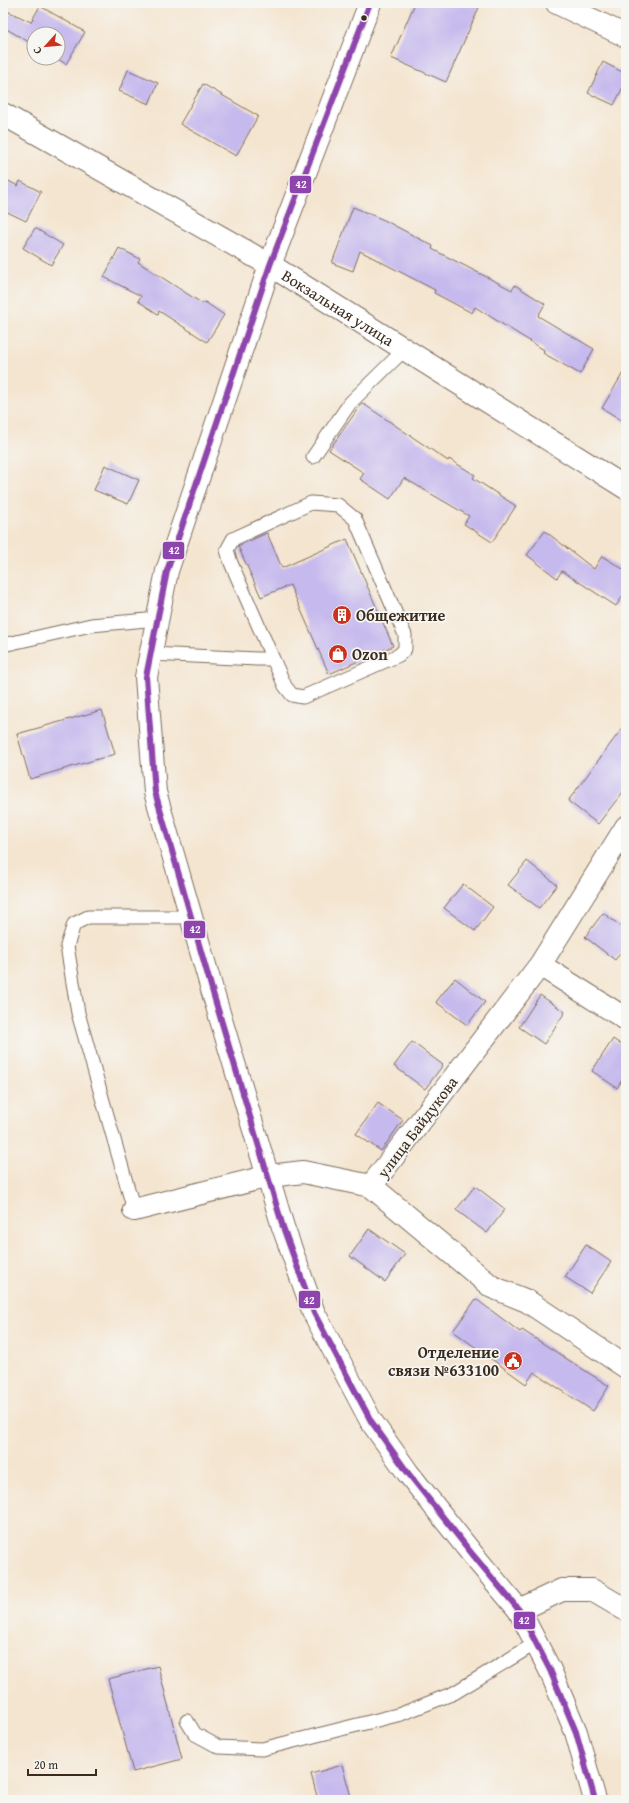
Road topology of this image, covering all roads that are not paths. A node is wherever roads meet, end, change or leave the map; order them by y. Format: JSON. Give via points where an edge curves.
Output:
{"nodes":[{"id":1,"x":370,"y":3,"type":"edge"},
{"id":2,"x":557,"y":3,"type":"edge"},
{"id":3,"x":626,"y":36,"type":"edge"},
{"id":4,"x":3,"y":114,"type":"edge"},
{"id":5,"x":270,"y":265,"type":"junction"},
{"id":6,"x":405,"y":350,"type":"junction"},
{"id":7,"x":313,"y":457,"type":"dead end"},
{"id":8,"x":626,"y":488,"type":"edge"},
{"id":9,"x":158,"y":619,"type":"junction"},
{"id":10,"x":3,"y":645,"type":"edge"},
{"id":11,"x":150,"y":654,"type":"junction"},
{"id":12,"x":273,"y":659,"type":"junction"},
{"id":13,"x":626,"y":827,"type":"edge"},
{"id":14,"x":191,"y":917,"type":"junction"},
{"id":15,"x":540,"y":965,"type":"junction"},
{"id":16,"x":626,"y":1019,"type":"edge"},
{"id":17,"x":269,"y":1176,"type":"junction"},
{"id":18,"x":371,"y":1186,"type":"junction"},
{"id":19,"x":134,"y":1210,"type":"joint"},
{"id":20,"x":626,"y":1367,"type":"edge"},
{"id":21,"x":519,"y":1610,"type":"junction"},
{"id":22,"x":626,"y":1610,"type":"edge"},
{"id":23,"x":536,"y":1643,"type":"junction"},
{"id":24,"x":187,"y":1721,"type":"dead end"},
{"id":25,"x":595,"y":1800,"type":"edge"}],
"edges":[{"from":1,"to":5,"type":"street"},
{"from":2,"to":3,"type":"street"},
{"from":4,"to":5,"type":"street","name":"Вокзальная улица"},
{"from":5,"to":6,"type":"street","name":"Вокзальная улица"},
{"from":5,"to":9,"type":"street","via":[[167,571]]},
{"from":6,"to":7,"type":"lane","via":[[350,403]]},
{"from":6,"to":8,"type":"street","name":"Вокзальная улица"},
{"from":9,"to":10,"type":"lane","via":[[92,625]]},
{"from":9,"to":11,"type":"street"},
{"from":11,"to":12,"type":"lane"},
{"from":11,"to":14,"type":"street","via":[[146,677],[155,792]]},
{"from":12,"to":12,"type":"lane","via":[[292,695],[303,697],[399,655],[405,649],[405,635],[355,519],[338,505],[311,503],[233,540],[227,550]]},
{"from":13,"to":15,"type":"street","name":"улица Байдукова"},
{"from":14,"to":17,"type":"street"},
{"from":14,"to":19,"type":"lane","via":[[88,917],[74,924],[67,946],[78,1013]]},
{"from":15,"to":16,"type":"street"},
{"from":15,"to":18,"type":"street","name":"улица Байдукова"},
{"from":17,"to":18,"type":"street","via":[[303,1172]]},
{"from":17,"to":19,"type":"street"},
{"from":17,"to":21,"type":"street","via":[[283,1227],[314,1313],[371,1421],[418,1486]]},
{"from":18,"to":20,"type":"street","name":"улица Байдукова","via":[[492,1287],[527,1301]]},
{"from":21,"to":22,"type":"street","via":[[562,1590],[592,1590]]},
{"from":21,"to":23,"type":"street"},
{"from":23,"to":24,"type":"lane","via":[[454,1693],[407,1711],[262,1750],[219,1747],[195,1734]]},
{"from":23,"to":25,"type":"street","via":[[576,1732]]}]}
